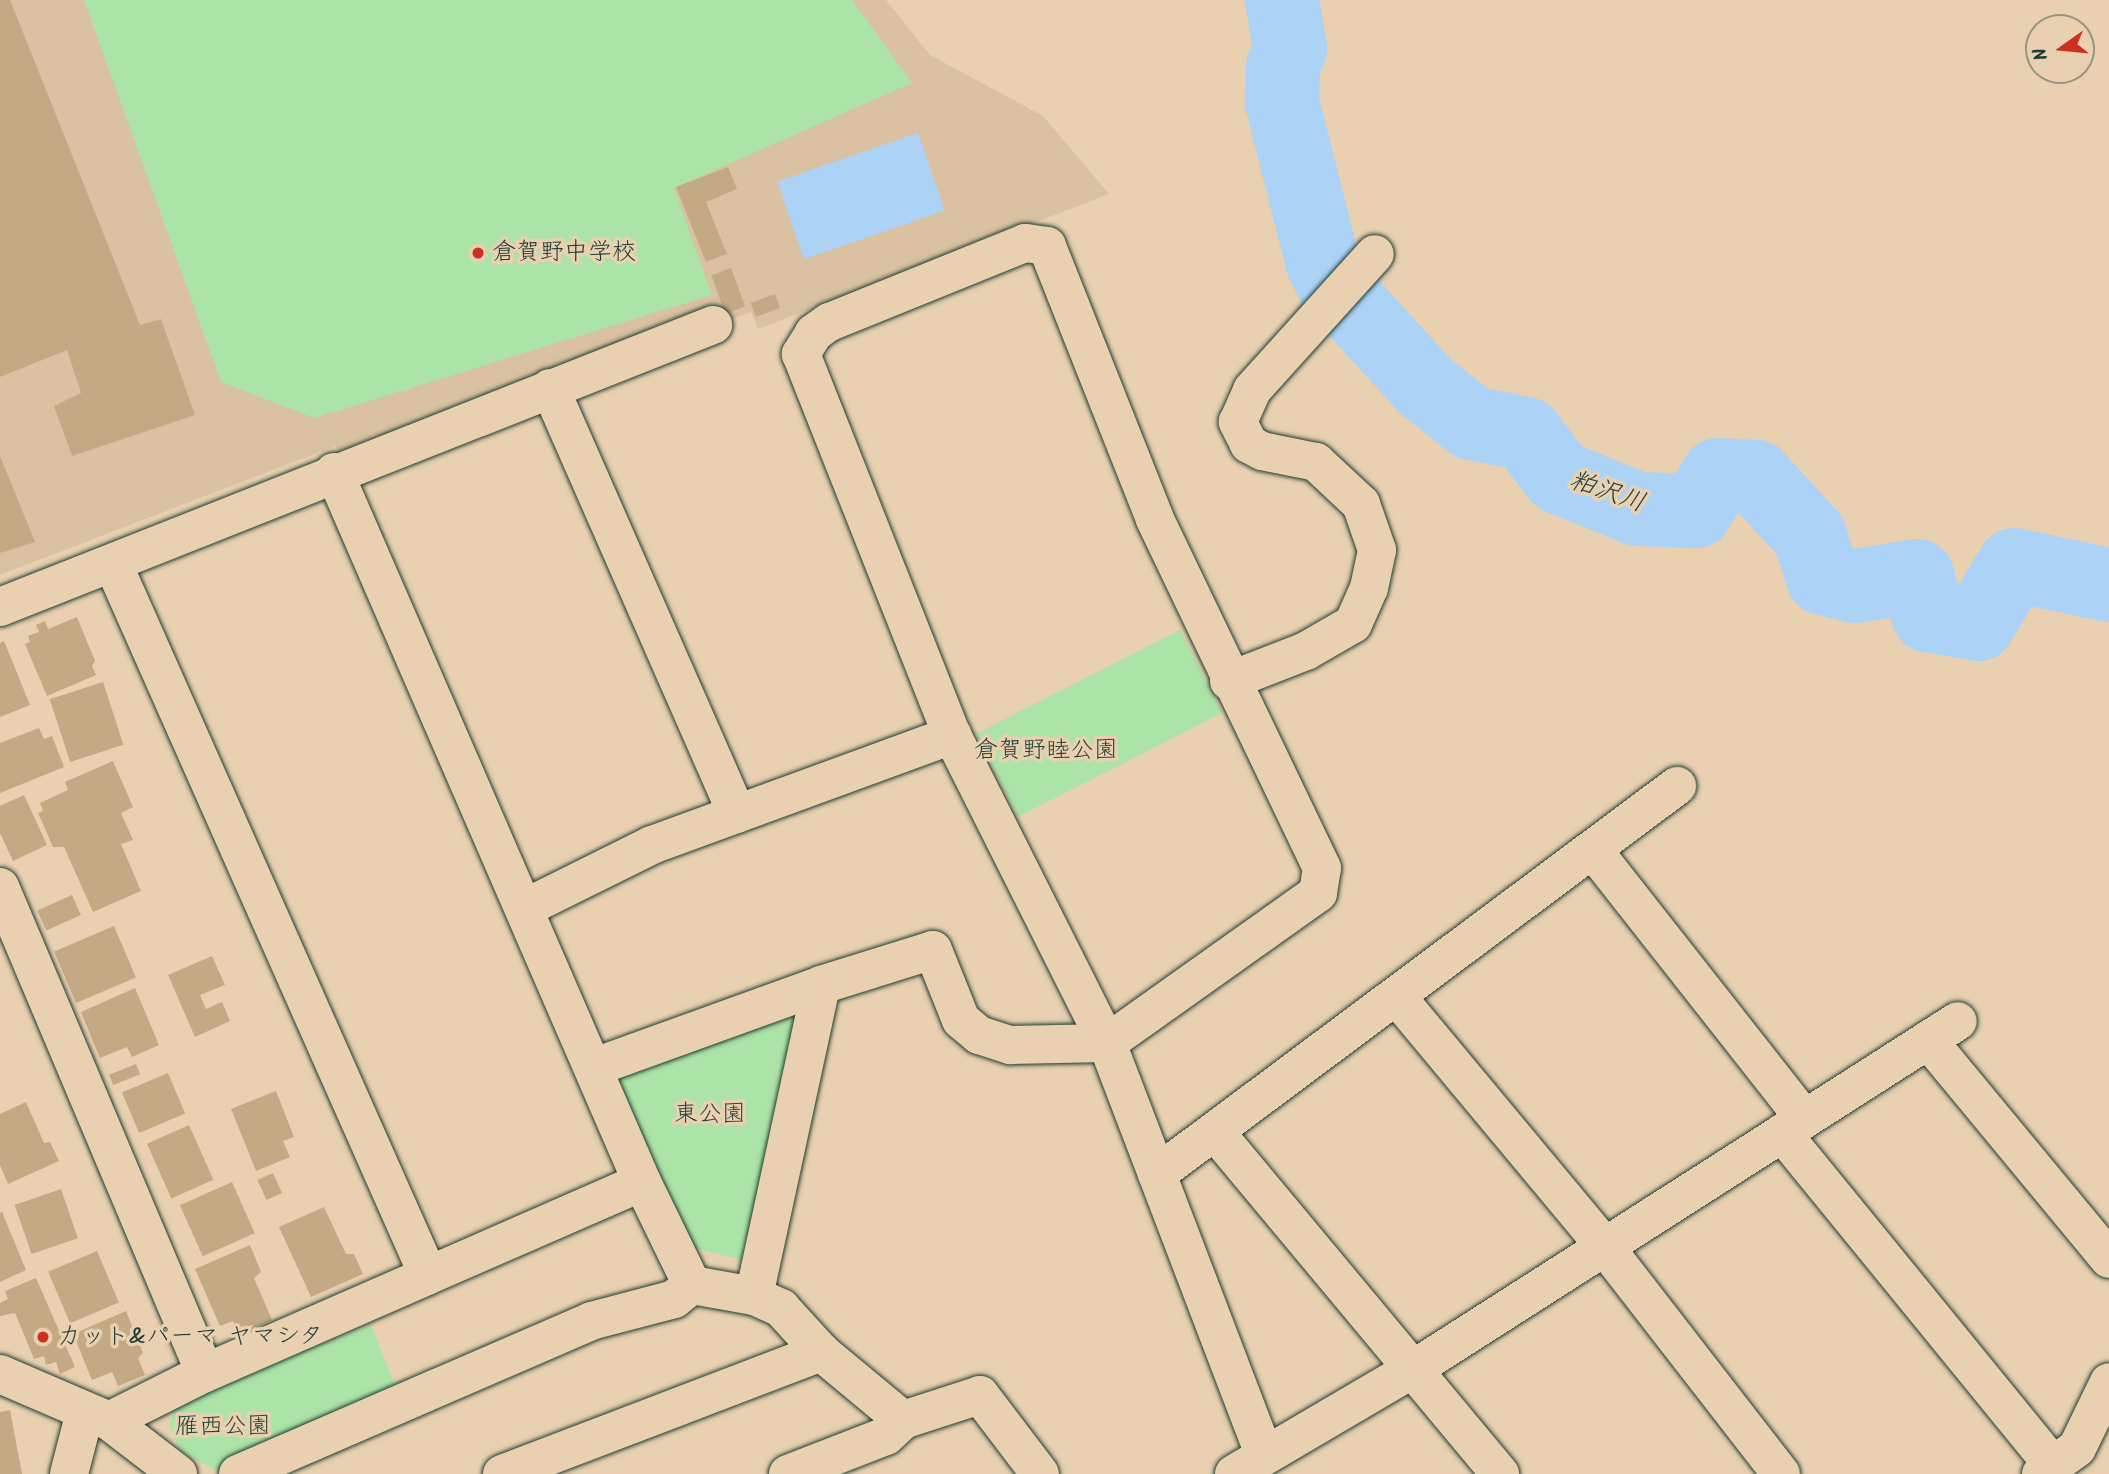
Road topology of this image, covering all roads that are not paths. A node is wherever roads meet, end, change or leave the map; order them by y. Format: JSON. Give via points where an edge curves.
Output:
{"nodes":[{"id":1,"x":1375,"y":254,"type":"dead end"},
{"id":2,"x":713,"y":325,"type":"dead end"},
{"id":3,"x":550,"y":388,"type":"junction"},
{"id":4,"x":334,"y":472,"type":"junction"},
{"id":5,"x":113,"y":564,"type":"junction"},
{"id":6,"x":0,"y":607,"type":"edge"},
{"id":7,"x":1229,"y":681,"type":"junction"},
{"id":8,"x":952,"y":735,"type":"junction"},
{"id":9,"x":1677,"y":786,"type":"dead end"},
{"id":10,"x":737,"y":814,"type":"junction"},
{"id":11,"x":1593,"y":850,"type":"junction"},
{"id":12,"x":0,"y":887,"type":"edge"},
{"id":13,"x":525,"y":908,"type":"junction"},
{"id":14,"x":821,"y":985,"type":"junction"},
{"id":15,"x":1397,"y":997,"type":"junction"},
{"id":16,"x":1107,"y":1043,"type":"junction"},
{"id":17,"x":595,"y":1067,"type":"junction"},
{"id":18,"x":1793,"y":1126,"type":"junction"},
{"id":19,"x":1216,"y":1133,"type":"junction"},
{"id":20,"x":1157,"y":1174,"type":"junction"},
{"id":21,"x":642,"y":1182,"type":"junction"},
{"id":22,"x":1605,"y":1247,"type":"junction"},
{"id":23,"x":2109,"y":1259,"type":"edge"},
{"id":24,"x":428,"y":1275,"type":"junction"},
{"id":25,"x":692,"y":1285,"type":"junction"},
{"id":26,"x":754,"y":1296,"type":"junction"},
{"id":27,"x":821,"y":1352,"type":"junction"},
{"id":28,"x":1415,"y":1368,"type":"junction"},
{"id":29,"x":205,"y":1373,"type":"junction"},
{"id":30,"x":0,"y":1374,"type":"edge"},
{"id":31,"x":2109,"y":1382,"type":"edge"},
{"id":32,"x":97,"y":1416,"type":"junction"},
{"id":33,"x":903,"y":1420,"type":"junction"},
{"id":34,"x":1249,"y":1465,"type":"edge"},
{"id":35,"x":2047,"y":1470,"type":"edge"},
{"id":36,"x":69,"y":1474,"type":"edge"},
{"id":37,"x":178,"y":1474,"type":"edge"},
{"id":38,"x":237,"y":1474,"type":"edge"},
{"id":39,"x":502,"y":1474,"type":"edge"},
{"id":40,"x":788,"y":1474,"type":"edge"},
{"id":41,"x":1040,"y":1474,"type":"edge"},
{"id":42,"x":1500,"y":1474,"type":"edge"},
{"id":43,"x":1781,"y":1474,"type":"edge"}],
"edges":[{"from":1,"to":7,"type":"street","via":[[1252,390],[1238,422],[1249,444],[1317,462],[1361,503],[1377,550],[1369,588],[1353,624],[1306,651]]},
{"from":2,"to":3,"type":"street"},
{"from":3,"to":4,"type":"street"},
{"from":3,"to":10,"type":"street"},
{"from":4,"to":5,"type":"street"},
{"from":4,"to":13,"type":"street"},
{"from":5,"to":6,"type":"street"},
{"from":5,"to":24,"type":"street"},
{"from":7,"to":8,"type":"street","via":[[1155,519],[1047,247],[1025,243],[829,322],[814,333],[802,354]]},
{"from":7,"to":16,"type":"street","via":[[1322,868],[1318,893]]},
{"from":8,"to":10,"type":"street"},
{"from":8,"to":16,"type":"street"},
{"from":9,"to":11,"type":"street"},
{"from":10,"to":13,"type":"street","via":[[652,845]]},
{"from":11,"to":15,"type":"street"},
{"from":11,"to":18,"type":"street"},
{"from":12,"to":29,"type":"street"},
{"from":13,"to":17,"type":"street"},
{"from":14,"to":16,"type":"street","via":[[933,950],[961,1020],[979,1035],[1010,1045]]},
{"from":14,"to":17,"type":"street"},
{"from":14,"to":26,"type":"street"},
{"from":15,"to":19,"type":"street"},
{"from":15,"to":22,"type":"street"},
{"from":16,"to":20,"type":"street"},
{"from":17,"to":21,"type":"street"},
{"from":18,"to":22,"type":"street"},
{"from":18,"to":23,"type":"street","via":[[1943,1030]]},
{"from":18,"to":35,"type":"street"},
{"from":19,"to":20,"type":"street"},
{"from":19,"to":28,"type":"street"},
{"from":20,"to":34,"type":"street"},
{"from":21,"to":24,"type":"street"},
{"from":21,"to":25,"type":"street"},
{"from":22,"to":28,"type":"street"},
{"from":22,"to":43,"type":"street"},
{"from":24,"to":29,"type":"street"},
{"from":25,"to":26,"type":"street"},
{"from":25,"to":38,"type":"street","via":[[674,1299],[591,1321]]},
{"from":26,"to":27,"type":"street","via":[[781,1308]]},
{"from":27,"to":33,"type":"street"},
{"from":27,"to":39,"type":"street"},
{"from":28,"to":34,"type":"street"},
{"from":28,"to":42,"type":"street"},
{"from":29,"to":32,"type":"street"},
{"from":30,"to":32,"type":"street"},
{"from":31,"to":35,"type":"street","via":[[2077,1448]]},
{"from":32,"to":36,"type":"street"},
{"from":32,"to":37,"type":"street"},
{"from":33,"to":40,"type":"street","via":[[887,1436]]},
{"from":33,"to":41,"type":"street","via":[[980,1395]]}]}
